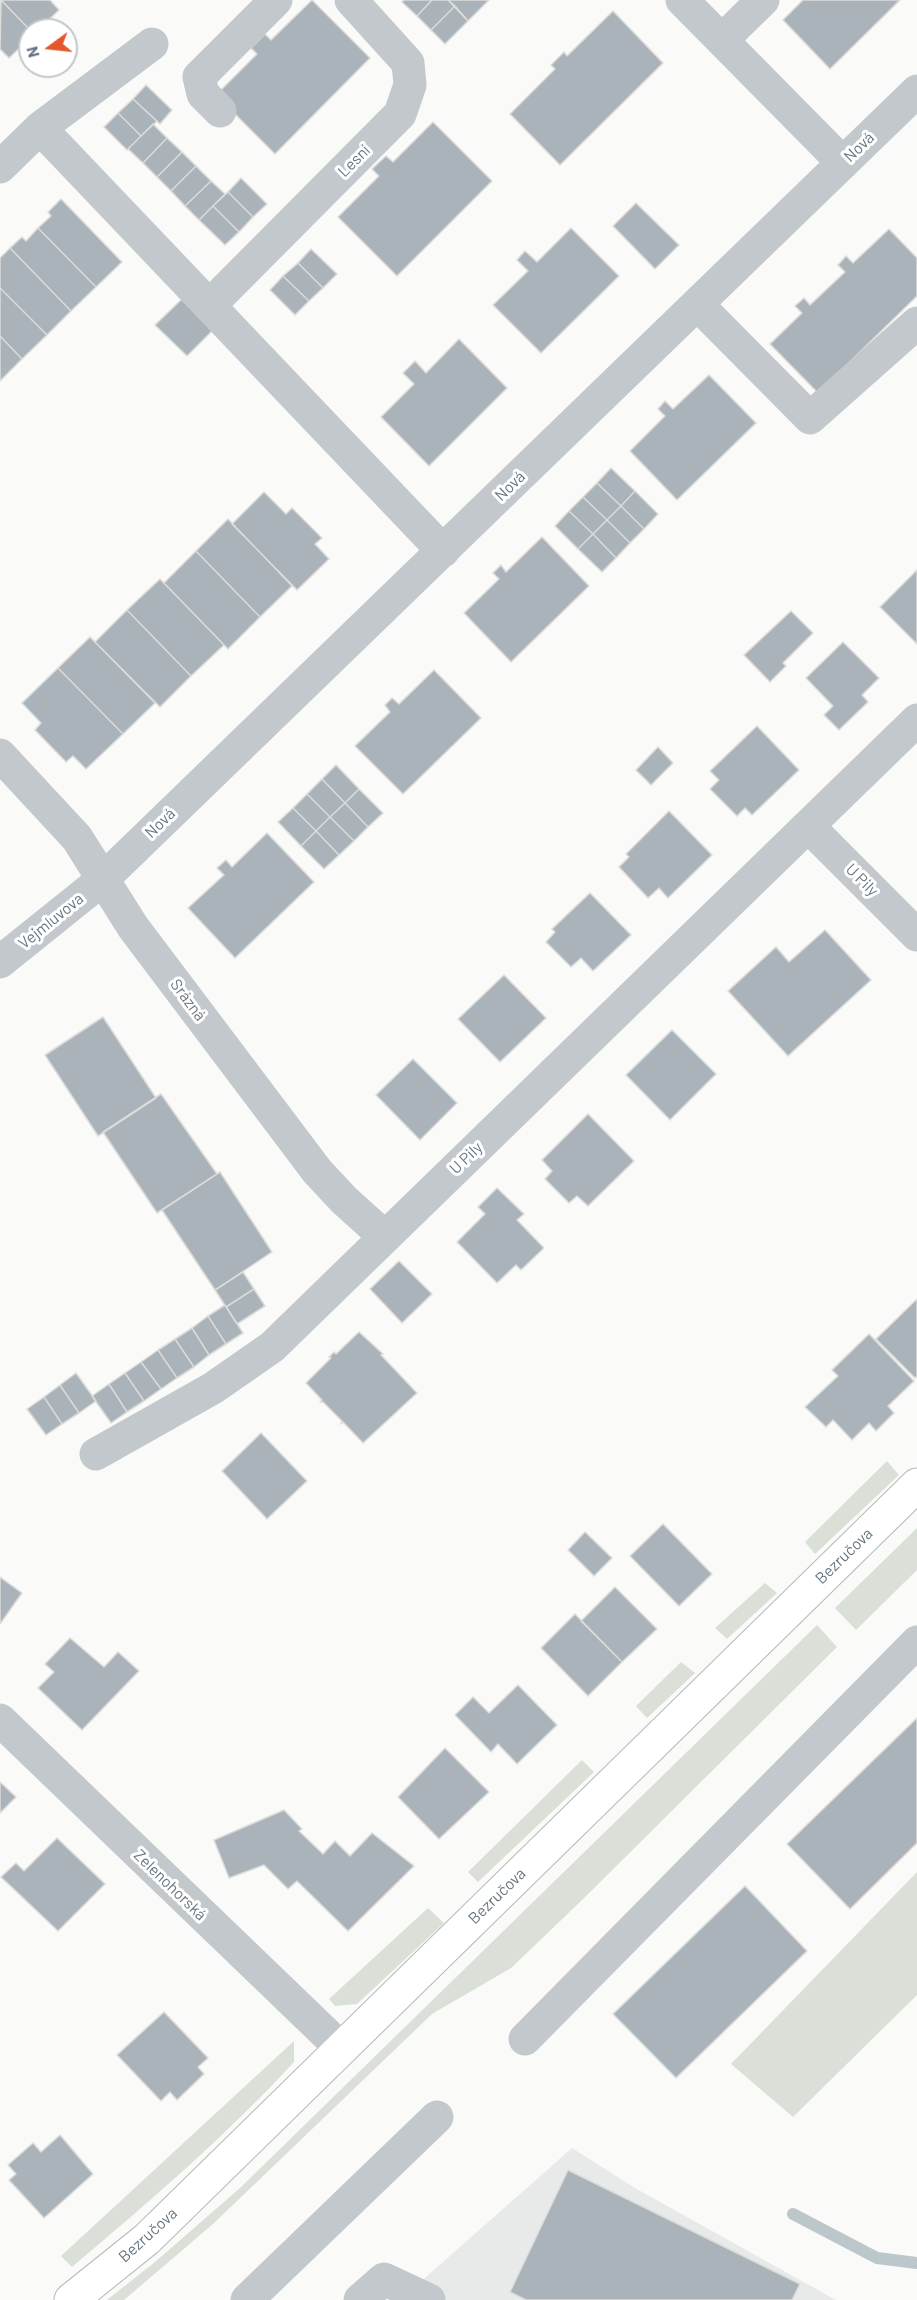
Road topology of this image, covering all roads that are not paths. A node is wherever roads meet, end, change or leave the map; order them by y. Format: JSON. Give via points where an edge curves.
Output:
{"nodes":[{"id":1,"x":276,"y":0,"type":"edge"},
{"id":2,"x":351,"y":0,"type":"edge"},
{"id":3,"x":682,"y":0,"type":"edge"},
{"id":4,"x":763,"y":0,"type":"edge"},
{"id":5,"x":722,"y":40,"type":"junction"},
{"id":6,"x":152,"y":44,"type":"dead end"},
{"id":7,"x":917,"y":91,"type":"edge"},
{"id":8,"x":220,"y":111,"type":"dead end"},
{"id":9,"x":40,"y":128,"type":"junction"},
{"id":10,"x":843,"y":163,"type":"junction"},
{"id":11,"x":0,"y":167,"type":"edge"},
{"id":12,"x":697,"y":304,"type":"junction"},
{"id":13,"x":210,"y":306,"type":"junction"},
{"id":14,"x":917,"y":323,"type":"edge"},
{"id":15,"x":443,"y":551,"type":"junction"},
{"id":16,"x":917,"y":720,"type":"edge"},
{"id":17,"x":0,"y":755,"type":"edge"},
{"id":18,"x":808,"y":826,"type":"junction"},
{"id":19,"x":102,"y":880,"type":"junction"},
{"id":20,"x":917,"y":935,"type":"edge"},
{"id":21,"x":0,"y":962,"type":"edge"},
{"id":22,"x":385,"y":1237,"type":"junction"},
{"id":23,"x":96,"y":1454,"type":"dead end"},
{"id":24,"x":917,"y":1485,"type":"edge"},
{"id":25,"x":917,"y":1642,"type":"edge"},
{"id":26,"x":0,"y":1720,"type":"edge"},
{"id":27,"x":525,"y":2039,"type":"dead end"},
{"id":28,"x":341,"y":2049,"type":"junction"},
{"id":29,"x":437,"y":2118,"type":"dead end"},
{"id":30,"x":71,"y":2300,"type":"edge"},
{"id":31,"x":247,"y":2300,"type":"edge"},
{"id":32,"x":360,"y":2300,"type":"edge"},
{"id":33,"x":429,"y":2300,"type":"edge"}],
"edges":[{"from":1,"to":8,"type":"street","via":[[200,77],[203,94]]},
{"from":2,"to":13,"type":"street","name":"Lesní","via":[[408,63],[410,85],[400,114]]},
{"from":3,"to":5,"type":"street"},
{"from":4,"to":5,"type":"street"},
{"from":5,"to":10,"type":"street"},
{"from":6,"to":9,"type":"street"},
{"from":7,"to":10,"type":"street","name":"Nová"},
{"from":9,"to":11,"type":"street"},
{"from":9,"to":13,"type":"street"},
{"from":10,"to":12,"type":"street","name":"Nová"},
{"from":12,"to":14,"type":"street","via":[[810,418]]},
{"from":12,"to":15,"type":"street","name":"Nová"},
{"from":13,"to":15,"type":"street"},
{"from":15,"to":19,"type":"street","name":"Nová"},
{"from":16,"to":18,"type":"street","name":"U Pily"},
{"from":17,"to":19,"type":"street","name":"Srázná","via":[[77,838]]},
{"from":18,"to":20,"type":"street","name":"U Pily"},
{"from":18,"to":22,"type":"street","name":"U Pily"},
{"from":19,"to":21,"type":"street","name":"Vejmluvova"},
{"from":19,"to":22,"type":"street","name":"Srázná","via":[[317,1171]]},
{"from":22,"to":23,"type":"street","name":"U Pily","via":[[272,1347],[213,1388]]},
{"from":24,"to":28,"type":"main road","name":"Bezručova"},
{"from":25,"to":27,"type":"street"},
{"from":26,"to":28,"type":"street","name":"Zelenohorská"},
{"from":28,"to":30,"type":"main road","name":"Bezručova","via":[[147,2239]]},
{"from":29,"to":31,"type":"street"},
{"from":32,"to":33,"type":"street","via":[[384,2279]]}]}
